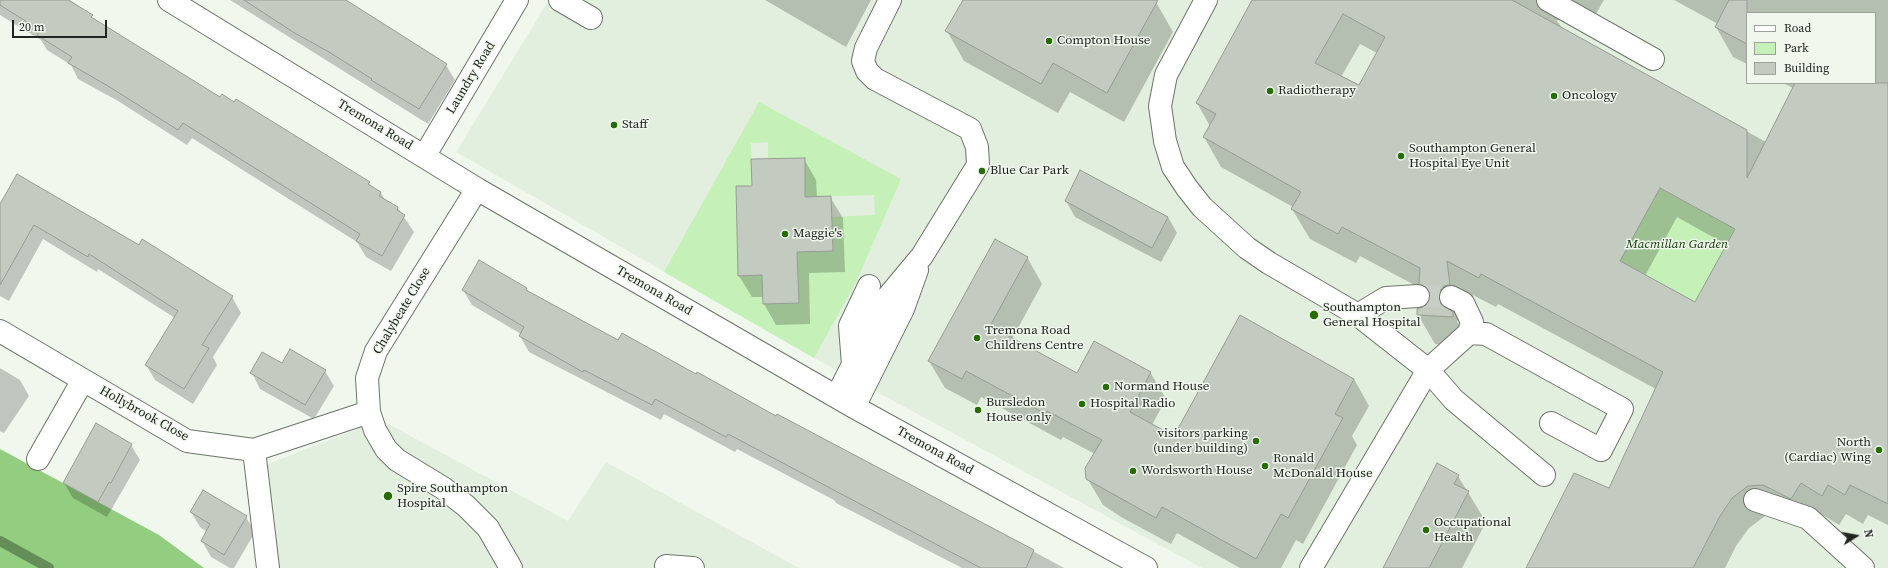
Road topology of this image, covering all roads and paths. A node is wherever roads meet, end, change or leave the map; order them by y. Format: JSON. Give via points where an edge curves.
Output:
{"nodes":[{"id":1,"x":169,"y":0,"type":"edge"},
{"id":2,"x":517,"y":0,"type":"edge"},
{"id":3,"x":560,"y":0,"type":"edge"},
{"id":4,"x":890,"y":0,"type":"edge"},
{"id":5,"x":1206,"y":0,"type":"edge"},
{"id":6,"x":1548,"y":0,"type":"edge"},
{"id":7,"x":591,"y":18,"type":"dead end"},
{"id":8,"x":1653,"y":59,"type":"dead end"},
{"id":9,"x":425,"y":156,"type":"junction"},
{"id":10,"x":477,"y":189,"type":"junction"},
{"id":11,"x":922,"y":256,"type":"junction"},
{"id":12,"x":869,"y":286,"type":"dead end"},
{"id":13,"x":1418,"y":296,"type":"tunnel mouth"},
{"id":14,"x":1451,"y":297,"type":"tunnel mouth"},
{"id":15,"x":1358,"y":315,"type":"junction"},
{"id":16,"x":0,"y":331,"type":"edge"},
{"id":17,"x":1469,"y":333,"type":"junction"},
{"id":18,"x":853,"y":365,"type":"junction"},
{"id":19,"x":1428,"y":370,"type":"junction"},
{"id":20,"x":83,"y":380,"type":"junction"},
{"id":21,"x":845,"y":401,"type":"junction"},
{"id":22,"x":369,"y":412,"type":"junction"},
{"id":23,"x":1551,"y":423,"type":"dead end"},
{"id":24,"x":254,"y":450,"type":"junction"},
{"id":25,"x":38,"y":459,"type":"dead end"},
{"id":26,"x":1544,"y":475,"type":"dead end"},
{"id":27,"x":1755,"y":500,"type":"dead end"},
{"id":28,"x":666,"y":566,"type":"dead end"},
{"id":29,"x":268,"y":568,"type":"edge"},
{"id":30,"x":511,"y":568,"type":"edge"},
{"id":31,"x":693,"y":568,"type":"edge"},
{"id":32,"x":1146,"y":568,"type":"edge"},
{"id":33,"x":1311,"y":568,"type":"edge"},
{"id":34,"x":1863,"y":568,"type":"edge"}],
"edges":[{"from":1,"to":9,"type":"street","name":"Tremona Road"},
{"from":2,"to":9,"type":"street","name":"Laundry Road"},
{"from":3,"to":7,"type":"street"},
{"from":4,"to":11,"type":"street","via":[[866,48],[864,61],[867,71],[875,79],[970,129],[977,147],[978,165]]},
{"from":5,"to":15,"type":"street","via":[[1166,75],[1160,106],[1164,141],[1173,166],[1202,207],[1247,248]]},
{"from":6,"to":8,"type":"street"},
{"from":9,"to":10,"type":"street","name":"Tremona Road"},
{"from":10,"to":21,"type":"street","name":"Tremona Road"},
{"from":10,"to":22,"type":"street","name":"Chalybeate Close","via":[[376,351],[367,378]]},
{"from":11,"to":18,"type":"street","via":[[887,298]]},
{"from":11,"to":21,"type":"street","via":[[903,309]]},
{"from":12,"to":18,"type":"street","via":[[850,326]]},
{"from":13,"to":15,"type":"street","via":[[1386,298]]},
{"from":14,"to":17,"type":"street","via":[[1462,303],[1466,310],[1472,322]]},
{"from":15,"to":19,"type":"street"},
{"from":16,"to":20,"type":"street","name":"Hollybrook Close"},
{"from":17,"to":19,"type":"street"},
{"from":17,"to":23,"type":"street","via":[[1486,334],[1622,409],[1601,450]]},
{"from":18,"to":21,"type":"street"},
{"from":19,"to":26,"type":"street","via":[[1454,400]]},
{"from":19,"to":33,"type":"street"},
{"from":20,"to":24,"type":"street","name":"Hollybrook Close","via":[[187,441]]},
{"from":20,"to":25,"type":"street"},
{"from":21,"to":32,"type":"street","name":"Tremona Road"},
{"from":22,"to":24,"type":"street","name":"Hollybrook Close"},
{"from":22,"to":30,"type":"street","name":"Chalybeate Close","via":[[375,430],[386,449],[397,460],[443,488],[466,506],[488,528]]},
{"from":24,"to":29,"type":"street"},
{"from":27,"to":34,"type":"street","via":[[1808,518]]},
{"from":28,"to":31,"type":"street"}]}
